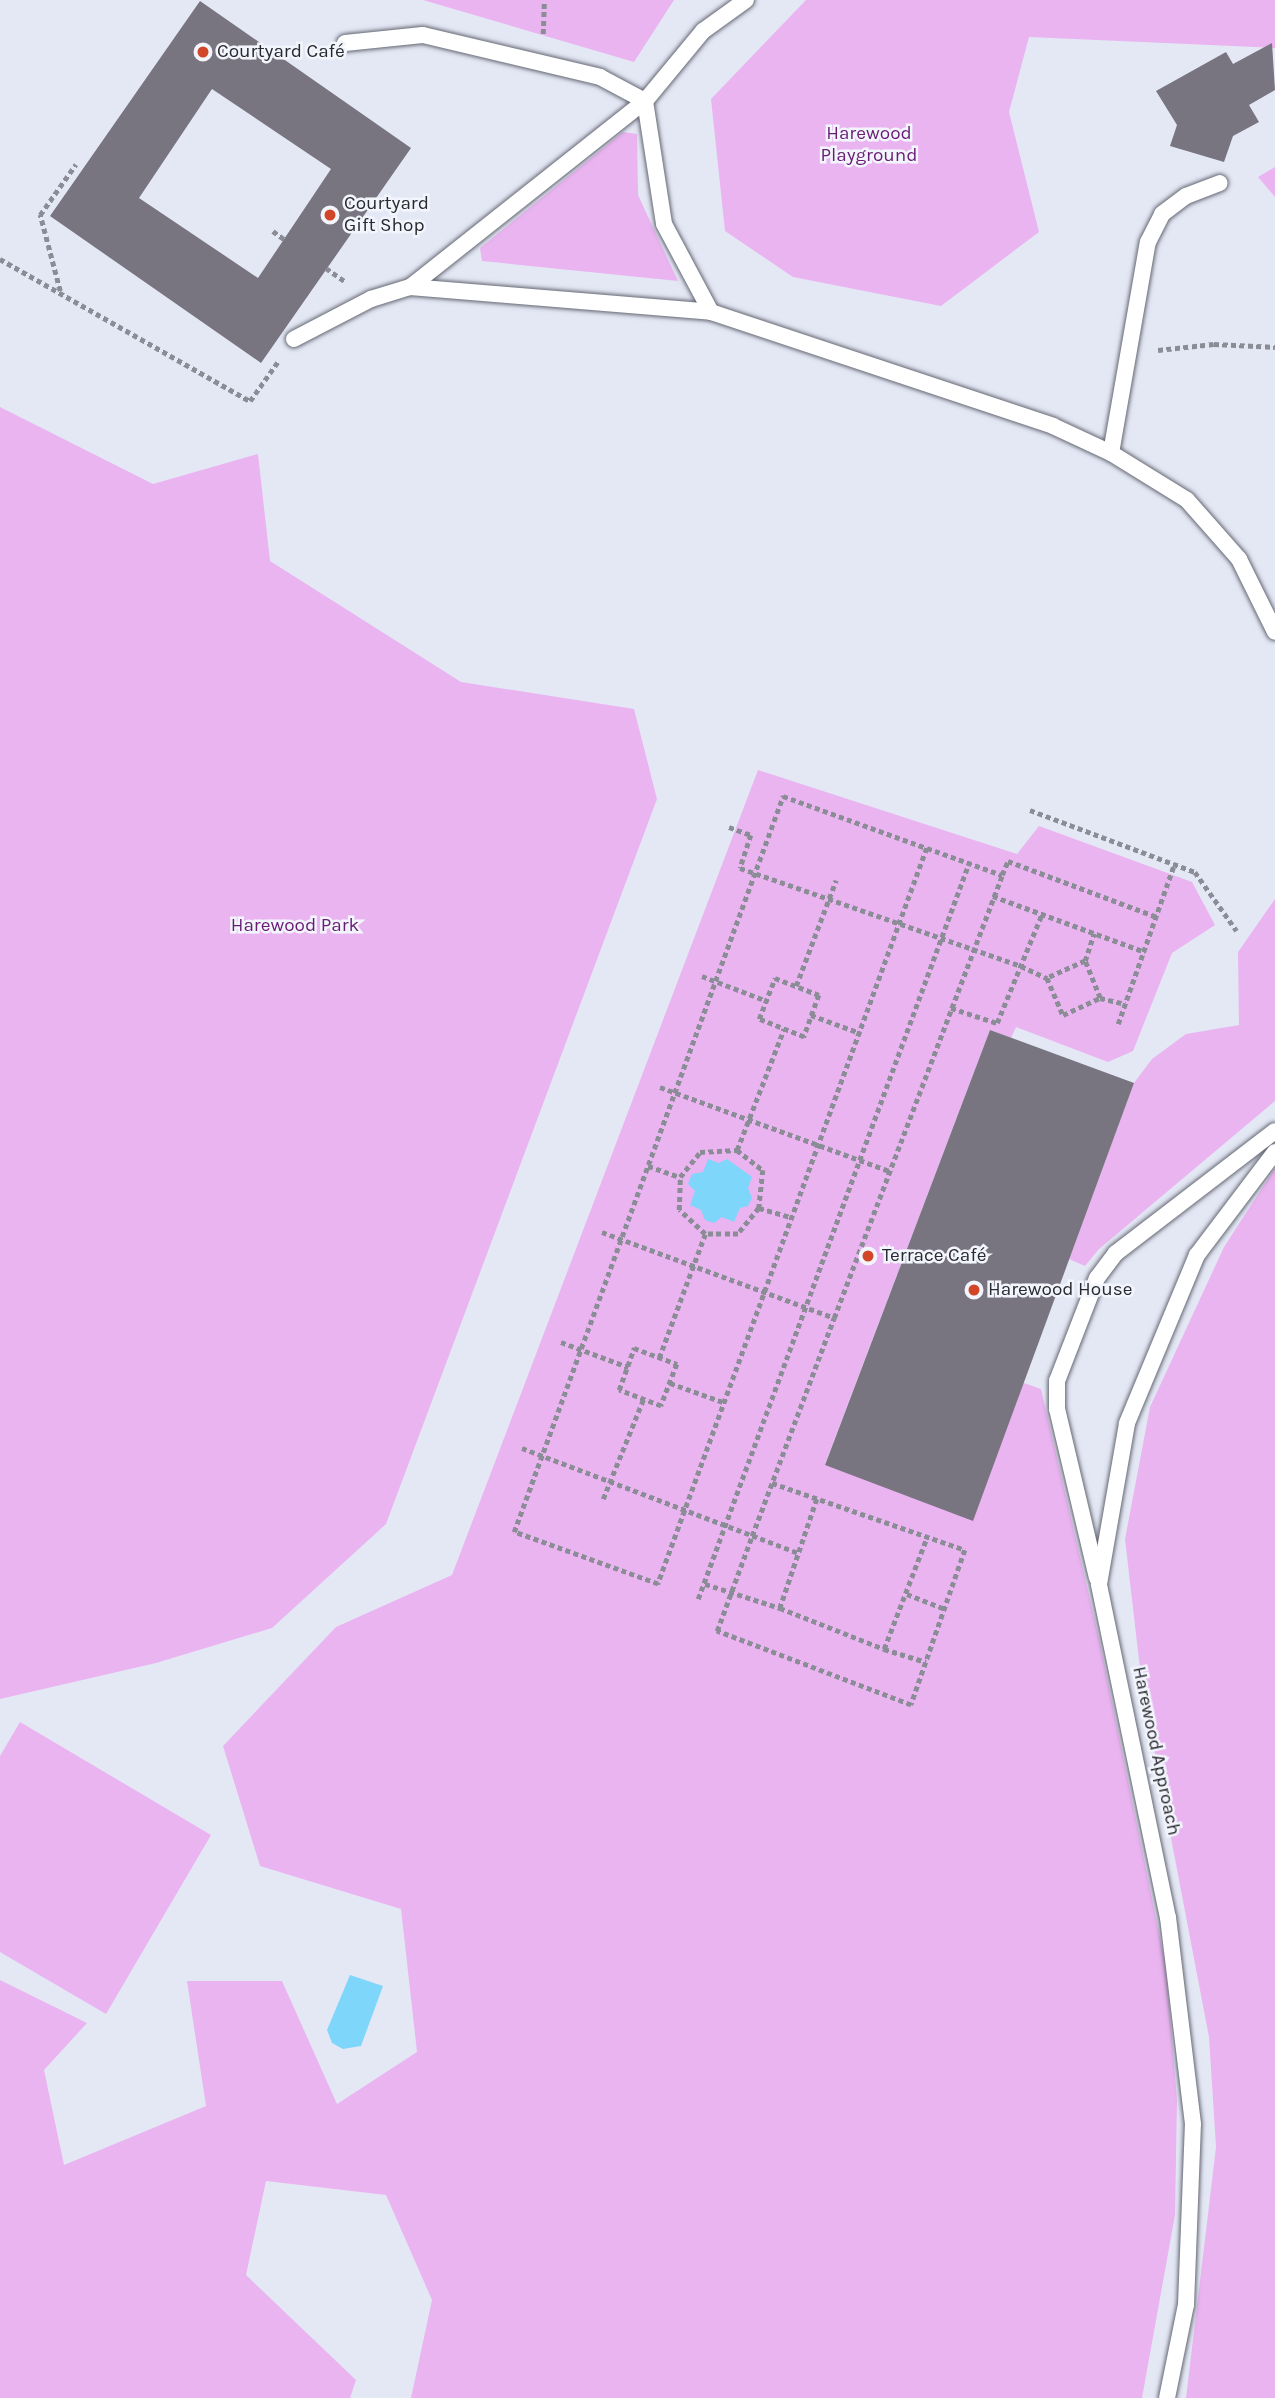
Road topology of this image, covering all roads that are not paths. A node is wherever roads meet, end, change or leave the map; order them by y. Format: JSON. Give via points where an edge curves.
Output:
{"nodes":[{"id":1,"x":746,"y":0,"type":"edge"},
{"id":2,"x":345,"y":43,"type":"dead end"},
{"id":3,"x":645,"y":101,"type":"junction"},
{"id":4,"x":1220,"y":183,"type":"dead end"},
{"id":5,"x":411,"y":287,"type":"junction"},
{"id":6,"x":711,"y":312,"type":"junction"},
{"id":7,"x":294,"y":339,"type":"road end"},
{"id":8,"x":1111,"y":453,"type":"junction"},
{"id":9,"x":1275,"y":632,"type":"edge"},
{"id":10,"x":1275,"y":1131,"type":"edge"},
{"id":11,"x":1275,"y":1152,"type":"edge"},
{"id":12,"x":1098,"y":1584,"type":"junction"},
{"id":13,"x":1167,"y":2398,"type":"edge"}],
"edges":[{"from":1,"to":3,"type":"lane","via":[[703,31]]},
{"from":2,"to":3,"type":"lane","via":[[423,35],[600,77]]},
{"from":3,"to":5,"type":"lane"},
{"from":3,"to":6,"type":"lane","via":[[664,224]]},
{"from":4,"to":8,"type":"lane","via":[[1186,196],[1162,214],[1148,242]]},
{"from":5,"to":6,"type":"lane"},
{"from":5,"to":7,"type":"lane","via":[[372,299]]},
{"from":6,"to":8,"type":"lane","via":[[1053,426]]},
{"from":8,"to":9,"type":"lane","via":[[1187,500],[1239,559]]},
{"from":10,"to":12,"type":"lane","via":[[1116,1253],[1092,1291],[1057,1381],[1057,1409]]},
{"from":11,"to":12,"type":"lane","name":"Harewood Approach","via":[[1197,1255],[1127,1423]]},
{"from":12,"to":13,"type":"lane","name":"Harewood Approach","via":[[1168,1918],[1193,2124],[1185,2305]]}]}
